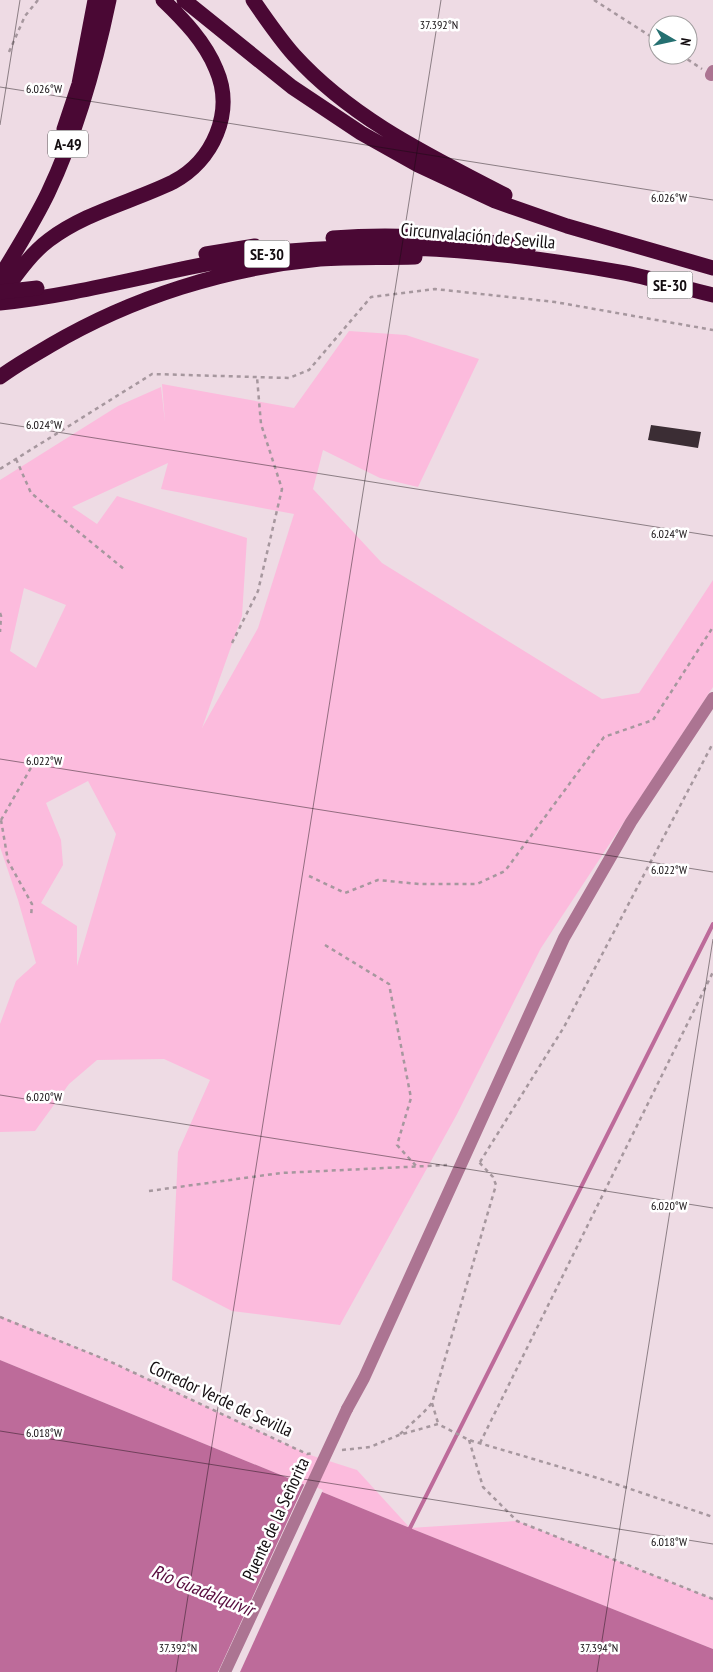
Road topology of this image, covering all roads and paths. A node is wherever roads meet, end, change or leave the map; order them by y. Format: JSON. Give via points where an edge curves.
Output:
{"nodes":[{"id":1,"x":38,"y":0,"type":"edge"},
{"id":2,"x":95,"y":0,"type":"edge"},
{"id":3,"x":109,"y":0,"type":"edge"},
{"id":4,"x":163,"y":0,"type":"edge"},
{"id":5,"x":253,"y":0,"type":"edge"},
{"id":6,"x":594,"y":0,"type":"edge"},
{"id":7,"x":188,"y":2,"type":"edge"},
{"id":8,"x":648,"y":35,"type":"edge"},
{"id":9,"x":9,"y":52,"type":"dead end"},
{"id":10,"x":698,"y":65,"type":"edge"},
{"id":11,"x":712,"y":73,"type":"edge"},
{"id":12,"x":567,"y":226,"type":"junction"},
{"id":13,"x":504,"y":254,"type":"junction"},
{"id":14,"x":0,"y":261,"type":"edge"},
{"id":15,"x":713,"y":268,"type":"edge"},
{"id":16,"x":627,"y":273,"type":"junction"},
{"id":17,"x":0,"y":277,"type":"edge"},
{"id":18,"x":0,"y":292,"type":"edge"},
{"id":19,"x":35,"y":294,"type":"junction"},
{"id":20,"x":713,"y":295,"type":"edge"},
{"id":21,"x":0,"y":297,"type":"edge"},
{"id":22,"x":0,"y":303,"type":"edge"},
{"id":23,"x":713,"y":330,"type":"edge"},
{"id":24,"x":0,"y":377,"type":"edge"},
{"id":25,"x":257,"y":377,"type":"junction"},
{"id":26,"x":16,"y":459,"type":"junction"},
{"id":27,"x":0,"y":469,"type":"edge"},
{"id":28,"x":124,"y":569,"type":"dead end"},
{"id":29,"x":0,"y":613,"type":"edge"},
{"id":30,"x":713,"y":626,"type":"edge"},
{"id":31,"x":0,"y":632,"type":"edge"},
{"id":32,"x":232,"y":643,"type":"dead end"},
{"id":33,"x":713,"y":698,"type":"edge"},
{"id":34,"x":713,"y":743,"type":"edge"},
{"id":35,"x":36,"y":759,"type":"dead end"},
{"id":36,"x":1,"y":820,"type":"edge"},
{"id":37,"x":309,"y":876,"type":"dead end"},
{"id":38,"x":31,"y":917,"type":"dead end"},
{"id":39,"x":325,"y":945,"type":"dead end"},
{"id":40,"x":713,"y":972,"type":"edge"},
{"id":41,"x":463,"y":1160,"type":"junction"},
{"id":42,"x":480,"y":1162,"type":"junction"},
{"id":43,"x":417,"y":1167,"type":"junction"},
{"id":44,"x":148,"y":1191,"type":"dead end"},
{"id":45,"x":0,"y":1317,"type":"edge"},
{"id":46,"x":432,"y":1403,"type":"junction"},
{"id":47,"x":438,"y":1424,"type":"junction"},
{"id":48,"x":399,"y":1435,"type":"junction"},
{"id":49,"x":469,"y":1440,"type":"junction"},
{"id":50,"x":480,"y":1443,"type":"junction"},
{"id":51,"x":334,"y":1451,"type":"dead end"},
{"id":52,"x":316,"y":1453,"type":"dead end"},
{"id":53,"x":713,"y":1517,"type":"edge"},
{"id":54,"x":713,"y":1599,"type":"edge"},
{"id":55,"x":225,"y":1672,"type":"edge"}],
"edges":[{"from":1,"to":9,"type":"path","via":[[26,16]]},
{"from":2,"to":14,"type":"highway","via":[[79,84],[64,128],[35,199]]},
{"from":3,"to":17,"type":"highway","number":"A-49","via":[[96,62],[66,151],[48,194]]},
{"from":4,"to":21,"type":"highway","via":[[189,26],[217,70],[223,105],[216,138],[198,163],[174,181],[100,212],[50,239],[37,250]]},
{"from":5,"to":12,"type":"highway","via":[[294,55],[354,109],[426,154]]},
{"from":6,"to":8,"type":"path"},
{"from":7,"to":12,"type":"highway","name":"Circunvalación de Sevilla","number":"SE-30","via":[[292,87],[361,133],[418,165],[495,201]]},
{"from":10,"to":11,"type":"path"},
{"from":12,"to":15,"type":"highway","name":"Circunvalación de Sevilla","number":"SE-30"},
{"from":13,"to":16,"type":"highway","name":"Circunvalación de Sevilla","number":"SE-30"},
{"from":13,"to":19,"type":"highway","name":"Circunvalación de Sevilla","number":"SE-30","via":[[390,247],[290,251]]},
{"from":13,"to":24,"type":"highway","via":[[322,259],[242,271],[168,291],[110,313]]},
{"from":16,"to":19,"type":"highway","via":[[574,256],[530,247],[456,239],[371,236],[233,248]]},
{"from":16,"to":20,"type":"highway","name":"Circunvalación de Sevilla","number":"SE-30"},
{"from":18,"to":19,"type":"highway","bridge":true},
{"from":19,"to":22,"type":"highway","name":"Circunvalación de Sevilla","number":"SE-30"},
{"from":23,"to":25,"type":"path","via":[[555,302],[434,290],[371,298],[309,370],[289,378]]},
{"from":25,"to":26,"type":"path","via":[[152,374]]},
{"from":25,"to":32,"type":"path","via":[[261,424],[282,489],[258,591]]},
{"from":26,"to":27,"type":"path"},
{"from":26,"to":28,"type":"path","via":[[31,493]]},
{"from":29,"to":31,"type":"path"},
{"from":30,"to":37,"type":"path","via":[[653,720],[604,737],[505,871],[477,884],[378,880],[345,893]]},
{"from":33,"to":41,"type":"street","name":"Puente de la Señorita","via":[[631,822],[564,938]]},
{"from":34,"to":42,"type":"path","via":[[564,1027]]},
{"from":35,"to":36,"type":"path"},
{"from":36,"to":38,"type":"path","via":[[8,861],[32,904]]},
{"from":39,"to":43,"type":"path","via":[[389,984],[411,1098],[397,1145]]},
{"from":40,"to":50,"type":"path"},
{"from":41,"to":42,"type":"path"},
{"from":41,"to":43,"type":"path"},
{"from":41,"to":55,"type":"street","name":"Puente de la Señorita","bridge":true},
{"from":42,"to":46,"type":"path","via":[[496,1185]]},
{"from":43,"to":44,"type":"path","via":[[281,1173]]},
{"from":45,"to":52,"type":"path","name":"Corredor Verde de Sevilla","via":[[109,1361],[307,1454]]},
{"from":46,"to":47,"type":"path"},
{"from":46,"to":48,"type":"path"},
{"from":47,"to":48,"type":"path"},
{"from":47,"to":49,"type":"path"},
{"from":48,"to":51,"type":"path","via":[[370,1448]]},
{"from":49,"to":50,"type":"path"},
{"from":49,"to":54,"type":"path","via":[[483,1487],[517,1521]]},
{"from":50,"to":53,"type":"path","via":[[601,1478]]}]}
